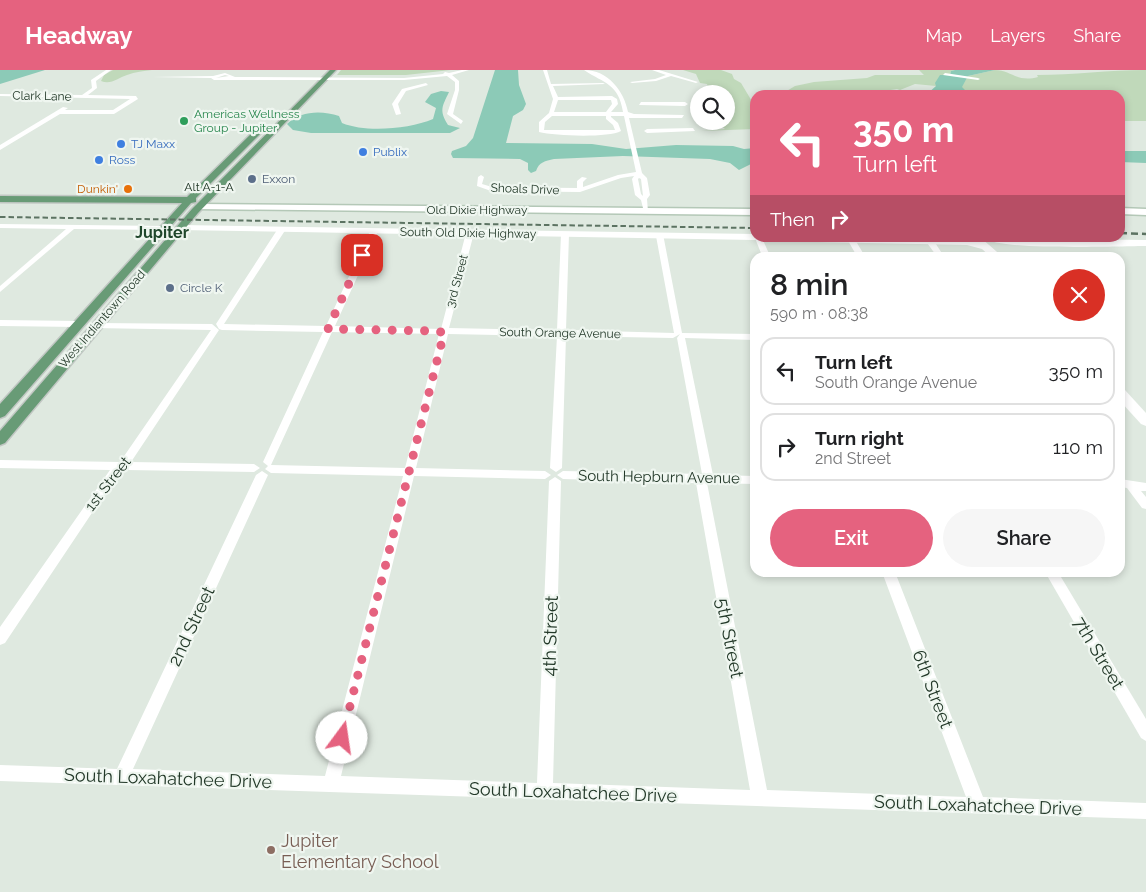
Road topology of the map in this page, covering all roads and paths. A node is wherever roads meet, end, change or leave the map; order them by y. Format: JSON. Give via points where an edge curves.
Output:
{"nodes":[{"id":1,"x":109,"y":70,"type":"edge"},
{"id":2,"x":237,"y":70,"type":"edge"},
{"id":3,"x":334,"y":70,"type":"edge"},
{"id":4,"x":458,"y":70,"type":"edge"},
{"id":5,"x":467,"y":70,"type":"edge"},
{"id":6,"x":553,"y":70,"type":"edge"},
{"id":7,"x":586,"y":70,"type":"edge"},
{"id":8,"x":594,"y":70,"type":"edge"},
{"id":9,"x":654,"y":70,"type":"edge"},
{"id":10,"x":546,"y":71,"type":"edge"},
{"id":11,"x":446,"y":74,"type":"junction"},
{"id":12,"x":945,"y":74,"type":"dead end"},
{"id":13,"x":325,"y":75,"type":"edge"},
{"id":14,"x":590,"y":75,"type":"dead end"},
{"id":15,"x":671,"y":75,"type":"junction"},
{"id":16,"x":231,"y":76,"type":"junction"},
{"id":17,"x":154,"y":77,"type":"dead end"},
{"id":18,"x":316,"y":77,"type":"junction"},
{"id":19,"x":976,"y":78,"type":"dead end"},
{"id":20,"x":455,"y":79,"type":"junction"},
{"id":21,"x":632,"y":82,"type":"dead end"},
{"id":22,"x":696,"y":82,"type":"dead end"},
{"id":23,"x":590,"y":84,"type":"junction"},
{"id":24,"x":603,"y":84,"type":"dead end"},
{"id":25,"x":550,"y":85,"type":"junction"},
{"id":26,"x":0,"y":95,"type":"edge"},
{"id":27,"x":84,"y":96,"type":"junction"},
{"id":28,"x":556,"y":99,"type":"junction"},
{"id":29,"x":76,"y":102,"type":"dead end"},
{"id":30,"x":641,"y":104,"type":"dead end"},
{"id":31,"x":685,"y":104,"type":"dead end"},
{"id":32,"x":67,"y":107,"type":"dead end"},
{"id":33,"x":59,"y":112,"type":"junction"},
{"id":34,"x":279,"y":114,"type":"dead end"},
{"id":35,"x":398,"y":114,"type":"dead end"},
{"id":36,"x":551,"y":114,"type":"junction"},
{"id":37,"x":608,"y":114,"type":"junction"},
{"id":38,"x":629,"y":116,"type":"junction"},
{"id":39,"x":682,"y":118,"type":"dead end"},
{"id":40,"x":461,"y":122,"type":"dead end"},
{"id":41,"x":268,"y":124,"type":"dead end"},
{"id":42,"x":693,"y":130,"type":"dead end"},
{"id":43,"x":647,"y":131,"type":"dead end"},
{"id":44,"x":250,"y":139,"type":"junction"},
{"id":45,"x":264,"y":140,"type":"junction"},
{"id":46,"x":0,"y":148,"type":"edge"},
{"id":47,"x":639,"y":174,"type":"junction"},
{"id":48,"x":481,"y":177,"type":"dead end"},
{"id":49,"x":584,"y":178,"type":"dead end"},
{"id":50,"x":636,"y":187,"type":"junction"},
{"id":51,"x":646,"y":187,"type":"junction"},
{"id":52,"x":580,"y":190,"type":"junction"},
{"id":53,"x":0,"y":202,"type":"edge"},
{"id":54,"x":418,"y":202,"type":"junction"},
{"id":55,"x":185,"y":203,"type":"junction"},
{"id":56,"x":203,"y":204,"type":"junction"},
{"id":57,"x":645,"y":204,"type":"junction"},
{"id":58,"x":750,"y":205,"type":"edge"},
{"id":59,"x":438,"y":210,"type":"junction"},
{"id":60,"x":1125,"y":211,"type":"edge"},
{"id":61,"x":750,"y":212,"type":"edge"},
{"id":62,"x":1146,"y":212,"type":"edge"},
{"id":63,"x":1125,"y":218,"type":"edge"},
{"id":64,"x":1146,"y":219,"type":"edge"},
{"id":65,"x":0,"y":226,"type":"edge"},
{"id":66,"x":72,"y":227,"type":"junction"},
{"id":67,"x":163,"y":228,"type":"junction"},
{"id":68,"x":181,"y":228,"type":"junction"},
{"id":69,"x":282,"y":229,"type":"junction"},
{"id":70,"x":374,"y":231,"type":"junction"},
{"id":71,"x":470,"y":233,"type":"junction"},
{"id":72,"x":565,"y":234,"type":"junction"},
{"id":73,"x":660,"y":236,"type":"junction"},
{"id":74,"x":750,"y":237,"type":"edge"},
{"id":75,"x":985,"y":242,"type":"edge"},
{"id":76,"x":1014,"y":242,"type":"edge"},
{"id":77,"x":1146,"y":243,"type":"edge"},
{"id":78,"x":994,"y":252,"type":"edge"},
{"id":79,"x":128,"y":268,"type":"junction"},
{"id":80,"x":0,"y":290,"type":"edge"},
{"id":81,"x":0,"y":323,"type":"edge"},
{"id":82,"x":78,"y":324,"type":"junction"},
{"id":83,"x":96,"y":326,"type":"junction"},
{"id":84,"x":217,"y":327,"type":"junction"},
{"id":85,"x":328,"y":329,"type":"junction"},
{"id":86,"x":444,"y":331,"type":"junction"},
{"id":87,"x":562,"y":333,"type":"junction"},
{"id":88,"x":679,"y":335,"type":"junction"},
{"id":89,"x":750,"y":337,"type":"edge"},
{"id":90,"x":1125,"y":398,"type":"edge"},
{"id":91,"x":0,"y":413,"type":"edge"},
{"id":92,"x":19,"y":418,"type":"junction"},
{"id":93,"x":1146,"y":421,"type":"edge"},
{"id":94,"x":0,"y":440,"type":"edge"},
{"id":95,"x":0,"y":464,"type":"edge"},
{"id":96,"x":122,"y":467,"type":"junction"},
{"id":97,"x":264,"y":469,"type":"junction"},
{"id":98,"x":408,"y":473,"type":"junction"},
{"id":99,"x":555,"y":475,"type":"junction"},
{"id":100,"x":704,"y":479,"type":"junction"},
{"id":101,"x":750,"y":480,"type":"edge"},
{"id":102,"x":1125,"y":484,"type":"edge"},
{"id":103,"x":1146,"y":487,"type":"edge"},
{"id":104,"x":1146,"y":504,"type":"edge"},
{"id":105,"x":890,"y":577,"type":"edge"},
{"id":106,"x":1054,"y":577,"type":"edge"},
{"id":107,"x":0,"y":639,"type":"edge"},
{"id":108,"x":1146,"y":733,"type":"edge"},
{"id":109,"x":0,"y":773,"type":"edge"},
{"id":110,"x":121,"y":777,"type":"junction"},
{"id":111,"x":331,"y":783,"type":"junction"},
{"id":112,"x":545,"y":791,"type":"junction"},
{"id":113,"x":760,"y":798,"type":"junction"},
{"id":114,"x":978,"y":806,"type":"junction"},
{"id":115,"x":1146,"y":811,"type":"edge"}],
"edges":[{"from":1,"to":27,"type":"street","via":[[93,81],[94,90]]},
{"from":2,"to":16,"type":"street"},
{"from":3,"to":13,"type":"main road"},
{"from":4,"to":11,"type":"street"},
{"from":5,"to":11,"type":"street"},
{"from":6,"to":10,"type":"street"},
{"from":7,"to":38,"type":"street","via":[[609,80],[618,88]]},
{"from":8,"to":38,"type":"street","via":[[607,74],[627,93]]},
{"from":9,"to":15,"type":"street"},
{"from":10,"to":25,"type":"street"},
{"from":11,"to":13,"type":"street","via":[[404,79]]},
{"from":11,"to":20,"type":"street"},
{"from":12,"to":19,"type":"street"},
{"from":13,"to":18,"type":"main road"},
{"from":13,"to":45,"type":"main road","name":"West Indiantown Road"},
{"from":14,"to":23,"type":"street"},
{"from":15,"to":21,"type":"street"},
{"from":15,"to":22,"type":"street"},
{"from":16,"to":17,"type":"street","via":[[215,80],[213,77]]},
{"from":16,"to":18,"type":"street"},
{"from":18,"to":34,"type":"main road"},
{"from":20,"to":35,"type":"street","via":[[404,90],[395,104]]},
{"from":20,"to":40,"type":"street","via":[[457,90],[450,114]]},
{"from":23,"to":24,"type":"street"},
{"from":23,"to":25,"type":"street"},
{"from":25,"to":28,"type":"street"},
{"from":26,"to":27,"type":"street","name":"Clark Lane"},
{"from":27,"to":29,"type":"street"},
{"from":27,"to":33,"type":"street","name":"Clark Lane","via":[[136,98],[114,112]]},
{"from":28,"to":36,"type":"street"},
{"from":28,"to":37,"type":"street","via":[[612,98],[615,104]]},
{"from":30,"to":31,"type":"street"},
{"from":32,"to":33,"type":"street"},
{"from":33,"to":46,"type":"street"},
{"from":36,"to":37,"type":"street"},
{"from":36,"to":37,"type":"street","via":[[542,122],[541,131],[544,133],[615,133],[618,130],[616,124]]},
{"from":37,"to":38,"type":"street"},
{"from":38,"to":39,"type":"street"},
{"from":38,"to":47,"type":"street"},
{"from":41,"to":44,"type":"main road","name":"West Indiantown Road"},
{"from":42,"to":43,"type":"street"},
{"from":44,"to":45,"type":"main road"},
{"from":44,"to":55,"type":"main road","name":"West Indiantown Road"},
{"from":45,"to":56,"type":"main road","name":"West Indiantown Road"},
{"from":47,"to":50,"type":"street","via":[[635,179]]},
{"from":47,"to":51,"type":"street","via":[[644,178]]},
{"from":47,"to":52,"type":"street","name":"Shoals Drive","via":[[620,176]]},
{"from":48,"to":52,"type":"street","name":"Shoals Drive","via":[[480,185],[491,189]]},
{"from":49,"to":52,"type":"street","name":"Shoals Drive","via":[[580,181]]},
{"from":50,"to":51,"type":"street"},
{"from":50,"to":57,"type":"street"},
{"from":51,"to":57,"type":"street"},
{"from":53,"to":55,"type":"main road","name":"Alt A-1-A"},
{"from":53,"to":55,"type":"main road","name":"Alt A-1-A","via":[[61,199]]},
{"from":54,"to":56,"type":"main road","name":"Alt A-1-A"},
{"from":54,"to":57,"type":"main road","name":"Old Dixie Highway"},
{"from":54,"to":59,"type":"main road"},
{"from":55,"to":56,"type":"main road","name":"Alt A-1-A"},
{"from":55,"to":67,"type":"main road","name":"West Indiantown Road"},
{"from":56,"to":59,"type":"main road","name":"Old Dixie Highway"},
{"from":56,"to":68,"type":"main road","name":"West Indiantown Road"},
{"from":57,"to":58,"type":"main road","name":"Old Dixie Highway"},
{"from":57,"to":59,"type":"main road","name":"Old Dixie Highway"},
{"from":57,"to":61,"type":"main road","name":"Old Dixie Highway"},
{"from":60,"to":62,"type":"main road"},
{"from":63,"to":64,"type":"main road"},
{"from":65,"to":66,"type":"street"},
{"from":66,"to":67,"type":"street"},
{"from":66,"to":80,"type":"street"},
{"from":67,"to":79,"type":"main road","name":"West Indiantown Road"},
{"from":68,"to":69,"type":"main road","name":"South Old Dixie Highway"},
{"from":68,"to":83,"type":"main road","name":"West Indiantown Road"},
{"from":69,"to":70,"type":"main road","name":"South Old Dixie Highway"},
{"from":69,"to":84,"type":"street","name":"1st Street"},
{"from":70,"to":71,"type":"main road","name":"South Old Dixie Highway"},
{"from":70,"to":85,"type":"street","name":"2nd Street"},
{"from":71,"to":72,"type":"main road","name":"South Old Dixie Highway"},
{"from":71,"to":86,"type":"street","name":"3rd Street"},
{"from":72,"to":73,"type":"main road","name":"South Old Dixie Highway"},
{"from":72,"to":87,"type":"street","name":"4th Street"},
{"from":73,"to":74,"type":"main road","name":"South Old Dixie Highway"},
{"from":73,"to":88,"type":"street","name":"5th Street"},
{"from":75,"to":78,"type":"main road"},
{"from":76,"to":77,"type":"main road"},
{"from":79,"to":82,"type":"main road","name":"West Indiantown Road"},
{"from":79,"to":83,"type":"main road","via":[[125,280],[95,316]]},
{"from":81,"to":82,"type":"street"},
{"from":82,"to":91,"type":"main road","name":"West Indiantown Road"},
{"from":82,"to":92,"type":"main road","via":[[81,336],[24,405]]},
{"from":83,"to":84,"type":"street","name":"South Orange Avenue"},
{"from":83,"to":92,"type":"main road","name":"West Indiantown Road"},
{"from":84,"to":85,"type":"street","name":"South Orange Avenue"},
{"from":84,"to":96,"type":"street","name":"1st Street"},
{"from":85,"to":86,"type":"street","name":"South Orange Avenue"},
{"from":85,"to":97,"type":"street","name":"2nd Street"},
{"from":86,"to":87,"type":"street","name":"South Orange Avenue"},
{"from":86,"to":98,"type":"street","name":"3rd Street"},
{"from":87,"to":88,"type":"street","name":"South Orange Avenue"},
{"from":87,"to":99,"type":"street","name":"4th Street"},
{"from":88,"to":89,"type":"street","name":"South Orange Avenue"},
{"from":88,"to":100,"type":"street","name":"5th Street"},
{"from":90,"to":93,"type":"main road"},
{"from":92,"to":94,"type":"main road","name":"West Indiantown Road"},
{"from":95,"to":96,"type":"street","name":"South Hepburn Avenue"},
{"from":96,"to":97,"type":"street","name":"South Hepburn Avenue"},
{"from":96,"to":107,"type":"street","name":"1st Street","via":[[112,474]]},
{"from":97,"to":98,"type":"street","name":"South Hepburn Avenue"},
{"from":97,"to":110,"type":"street","name":"2nd Street"},
{"from":98,"to":99,"type":"street","name":"South Hepburn Avenue"},
{"from":98,"to":111,"type":"street","name":"3rd Street"},
{"from":99,"to":100,"type":"street","name":"South Hepburn Avenue"},
{"from":99,"to":112,"type":"street","name":"4th Street"},
{"from":100,"to":101,"type":"street","name":"South Hepburn Avenue"},
{"from":100,"to":113,"type":"street","name":"5th Street"},
{"from":102,"to":103,"type":"street"},
{"from":102,"to":104,"type":"street"},
{"from":105,"to":114,"type":"street","name":"6th Street"},
{"from":106,"to":108,"type":"street","name":"7th Street"},
{"from":109,"to":110,"type":"street","name":"South Loxahatchee Drive"},
{"from":110,"to":111,"type":"street","name":"South Loxahatchee Drive"},
{"from":111,"to":112,"type":"street","name":"South Loxahatchee Drive"},
{"from":112,"to":113,"type":"street","name":"South Loxahatchee Drive"},
{"from":113,"to":114,"type":"street","name":"South Loxahatchee Drive"},
{"from":114,"to":115,"type":"street","name":"South Loxahatchee Drive"}]}
